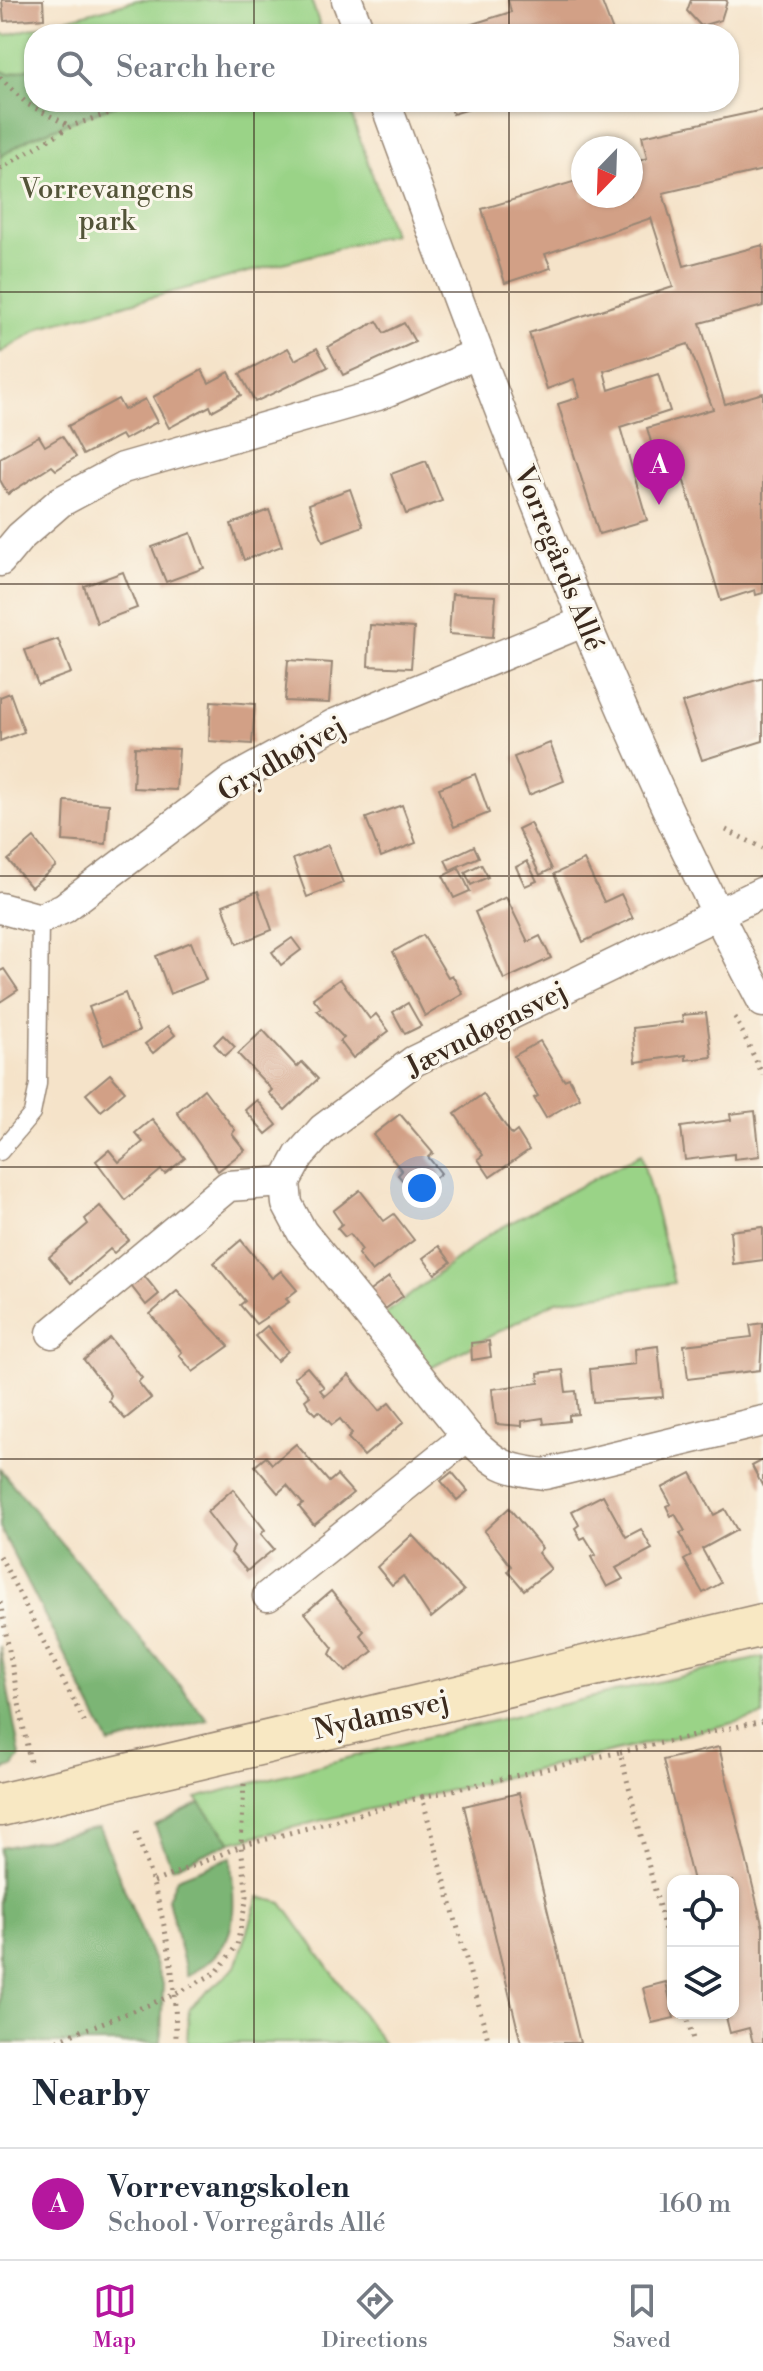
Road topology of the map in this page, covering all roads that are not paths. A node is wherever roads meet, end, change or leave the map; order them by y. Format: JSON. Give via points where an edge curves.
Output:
{"nodes":[{"id":1,"x":347,"y":0,"type":"edge"},
{"id":2,"x":356,"y":24,"type":"edge"},
{"id":3,"x":389,"y":112,"type":"edge"},
{"id":4,"x":477,"y":354,"type":"junction"},
{"id":5,"x":0,"y":561,"type":"edge"},
{"id":6,"x":583,"y":622,"type":"junction"},
{"id":7,"x":763,"y":892,"type":"edge"},
{"id":8,"x":0,"y":908,"type":"edge"},
{"id":9,"x":716,"y":913,"type":"junction"},
{"id":10,"x":40,"y":919,"type":"junction"},
{"id":11,"x":763,"y":1002,"type":"edge"},
{"id":12,"x":0,"y":1152,"type":"edge"},
{"id":13,"x":285,"y":1182,"type":"junction"},
{"id":14,"x":52,"y":1333,"type":"dead end"},
{"id":15,"x":763,"y":1421,"type":"edge"},
{"id":16,"x":467,"y":1436,"type":"junction"},
{"id":17,"x":268,"y":1596,"type":"dead end"},
{"id":18,"x":763,"y":1625,"type":"edge"},
{"id":19,"x":18,"y":1801,"type":"edge"}],
"edges":[{"from":1,"to":2,"type":"street"},
{"from":3,"to":4,"type":"street","name":"Vorregårds Allé"},
{"from":4,"to":5,"type":"street","via":[[378,395],[123,468],[60,502]]},
{"from":4,"to":6,"type":"street","name":"Vorregårds Allé"},
{"from":6,"to":9,"type":"street","name":"Vorregårds Allé"},
{"from":6,"to":10,"type":"street","name":"Grydhøjvej","via":[[335,724],[233,780],[64,908]]},
{"from":7,"to":9,"type":"street","name":"Jævndøgnsvej"},
{"from":8,"to":10,"type":"street"},
{"from":9,"to":11,"type":"street","name":"Vorregårds Allé"},
{"from":9,"to":13,"type":"street","name":"Jævndøgnsvej","via":[[414,1061],[323,1129]]},
{"from":10,"to":12,"type":"lane","via":[[38,1084],[32,1114]]},
{"from":13,"to":14,"type":"street","via":[[228,1186]]},
{"from":13,"to":16,"type":"street","via":[[287,1204],[302,1232]]},
{"from":15,"to":16,"type":"street","via":[[545,1474],[493,1463]]},
{"from":16,"to":17,"type":"street"},
{"from":18,"to":19,"type":"street","name":"Nydamsvej"}]}
